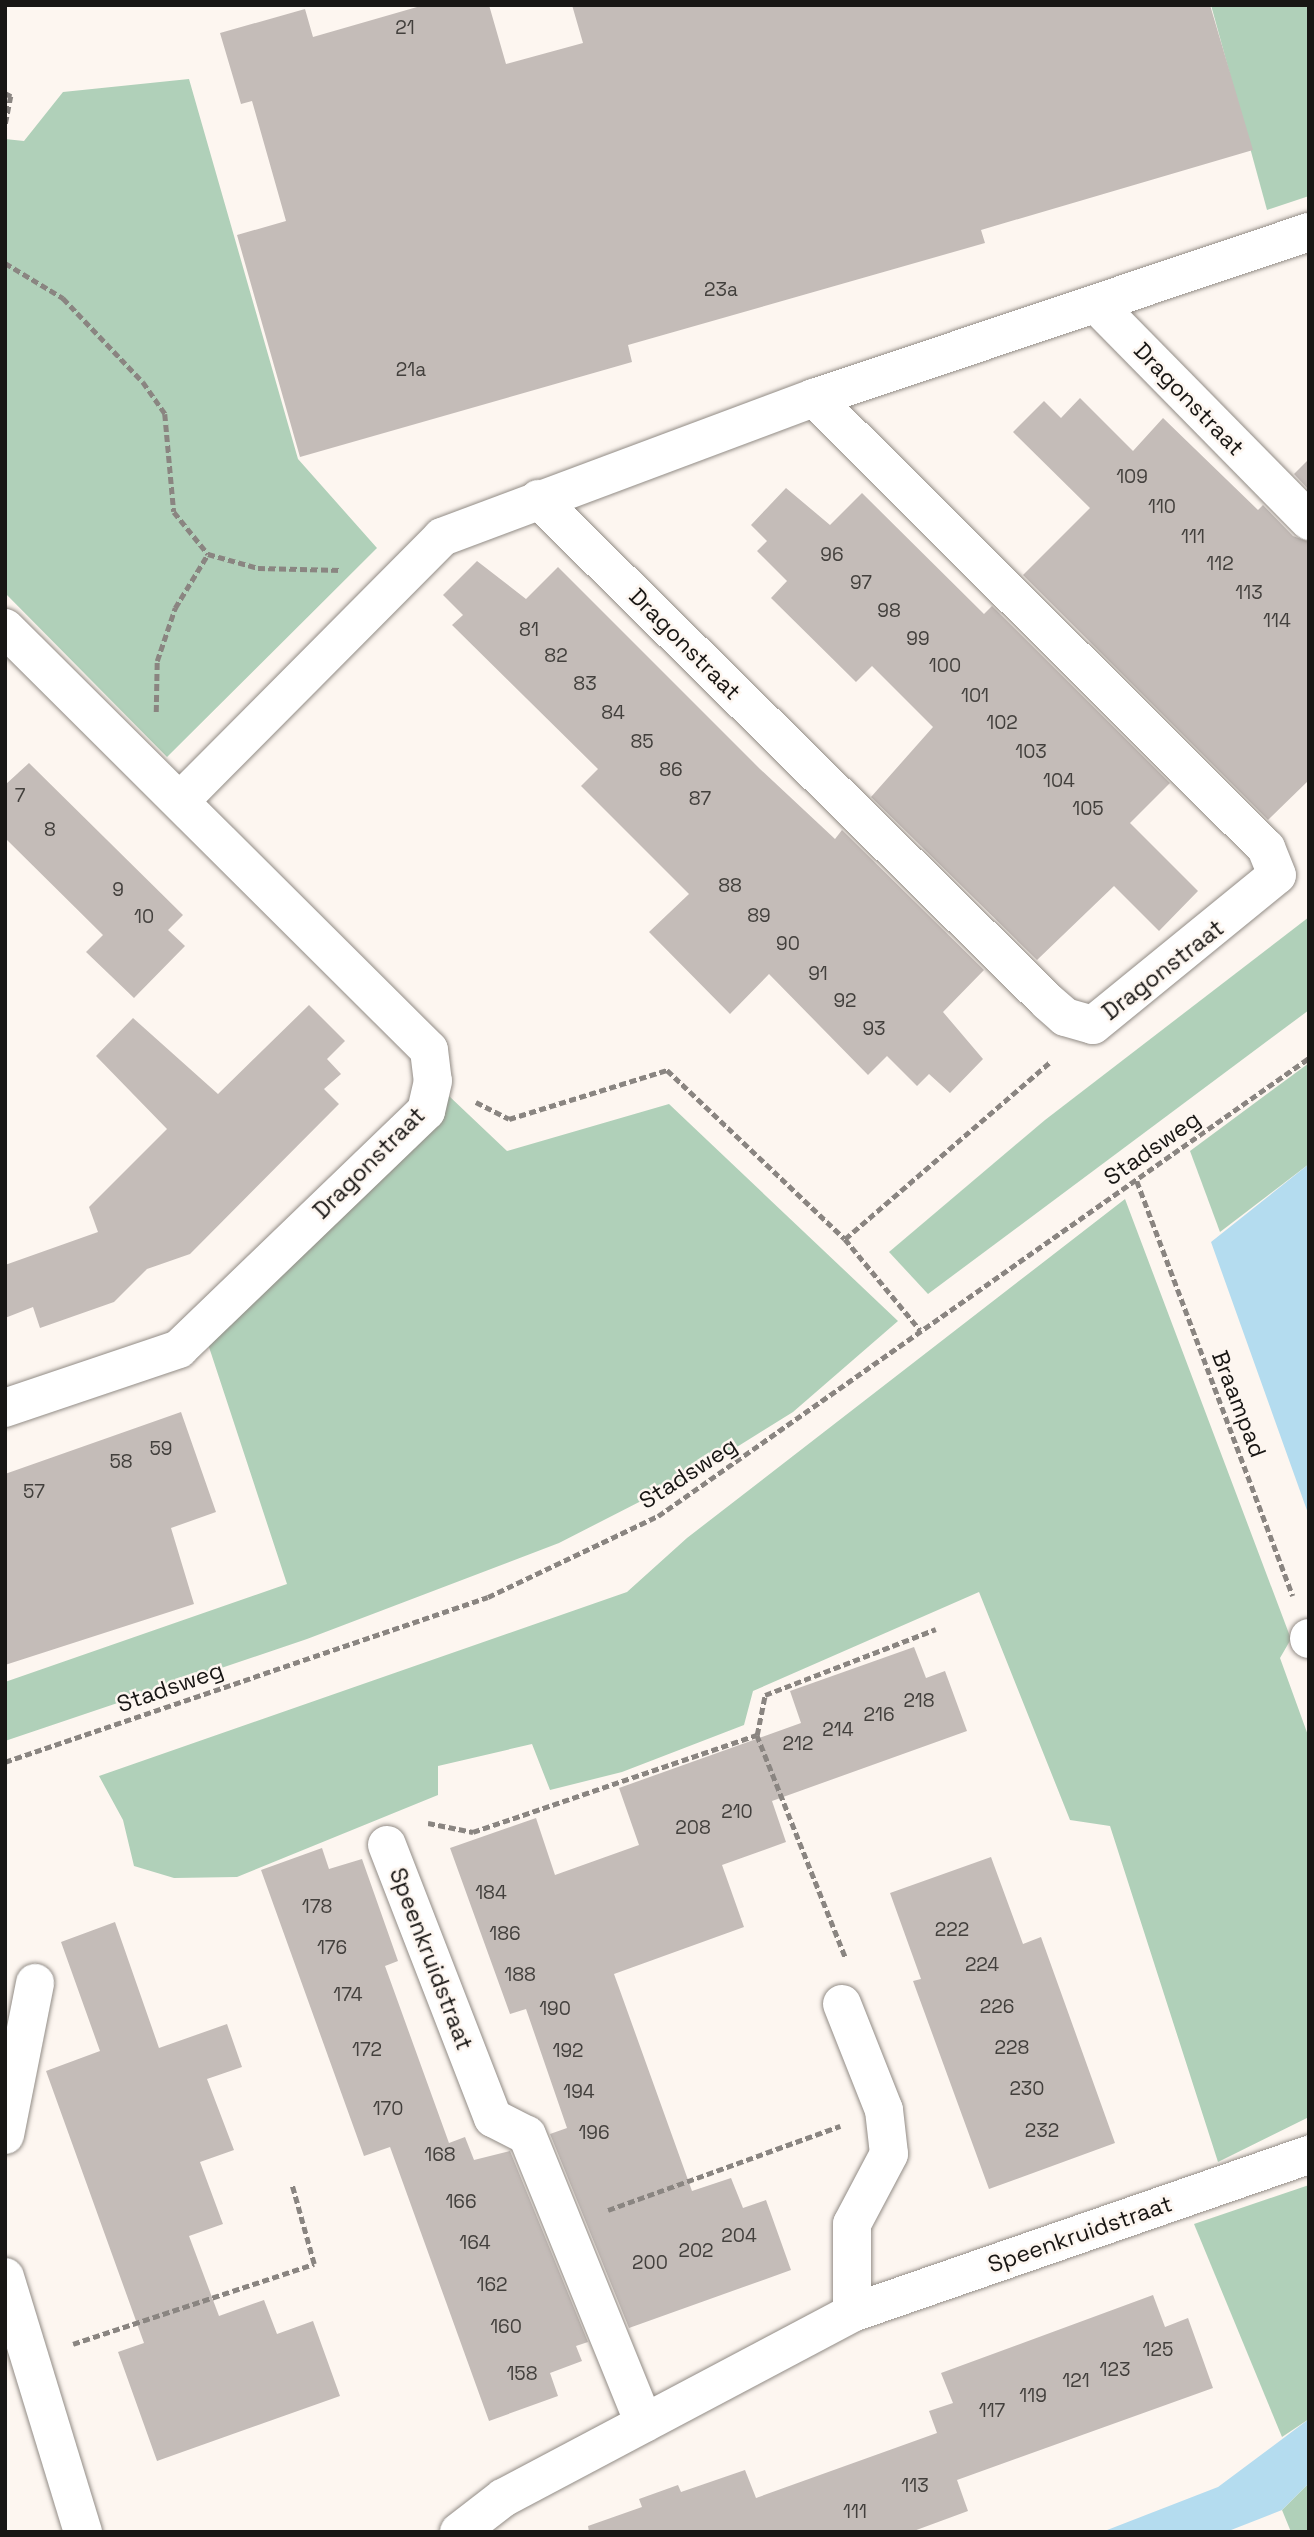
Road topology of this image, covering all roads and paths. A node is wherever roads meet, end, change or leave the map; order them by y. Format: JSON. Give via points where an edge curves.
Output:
{"nodes":[{"id":1,"x":5,"y":93,"type":"edge"},
{"id":2,"x":5,"y":128,"type":"edge"},
{"id":3,"x":1309,"y":232,"type":"edge"},
{"id":4,"x":5,"y":263,"type":"edge"},
{"id":5,"x":1099,"y":307,"type":"junction"},
{"id":6,"x":814,"y":398,"type":"junction"},
{"id":7,"x":538,"y":499,"type":"junction"},
{"id":8,"x":1309,"y":521,"type":"edge"},
{"id":9,"x":208,"y":554,"type":"junction"},
{"id":10,"x":408,"y":571,"type":"junction"},
{"id":11,"x":5,"y":628,"type":"edge"},
{"id":12,"x":159,"y":725,"type":"dead end"},
{"id":13,"x":180,"y":801,"type":"junction"},
{"id":14,"x":1093,"y":1025,"type":"junction"},
{"id":15,"x":1309,"y":1058,"type":"edge"},
{"id":16,"x":433,"y":1082,"type":"junction"},
{"id":17,"x":1136,"y":1181,"type":"junction"},
{"id":18,"x":845,"y":1240,"type":"junction"},
{"id":19,"x":920,"y":1330,"type":"junction"},
{"id":20,"x":5,"y":1408,"type":"edge"},
{"id":21,"x":936,"y":1629,"type":"dead end"},
{"id":22,"x":1309,"y":1638,"type":"edge"},
{"id":23,"x":757,"y":1735,"type":"junction"},
{"id":24,"x":5,"y":1762,"type":"edge"},
{"id":25,"x":387,"y":1845,"type":"joint"},
{"id":26,"x":35,"y":1983,"type":"dead end"},
{"id":27,"x":842,"y":2004,"type":"joint"},
{"id":28,"x":884,"y":2110,"type":"junction"},
{"id":29,"x":5,"y":2135,"type":"edge"},
{"id":30,"x":1309,"y":2155,"type":"edge"},
{"id":31,"x":292,"y":2185,"type":"dead end"},
{"id":32,"x":564,"y":2226,"type":"junction"},
{"id":33,"x":5,"y":2277,"type":"edge"},
{"id":34,"x":852,"y":2313,"type":"junction"},
{"id":35,"x":31,"y":2358,"type":"junction"},
{"id":36,"x":643,"y":2423,"type":"junction"},
{"id":37,"x":83,"y":2532,"type":"edge"},
{"id":38,"x":459,"y":2532,"type":"edge"}],
"edges":[{"from":1,"to":2,"type":"path","via":[[11,96]]},
{"from":3,"to":5,"type":"street"},
{"from":4,"to":9,"type":"path","via":[[63,298],[143,382],[165,414],[174,512]]},
{"from":5,"to":6,"type":"street"},
{"from":5,"to":8,"type":"street","name":"Dragonstraat"},
{"from":6,"to":7,"type":"street"},
{"from":6,"to":14,"type":"street","name":"Dragonstraat","via":[[1266,848],[1277,875]]},
{"from":7,"to":10,"type":"street","via":[[442,537]]},
{"from":7,"to":14,"type":"street","name":"Dragonstraat","via":[[1048,1002],[1065,1017]]},
{"from":9,"to":10,"type":"path","via":[[258,568]]},
{"from":9,"to":12,"type":"path","via":[[176,608],[157,660]]},
{"from":10,"to":13,"type":"street"},
{"from":11,"to":13,"type":"street","name":"Dragonstraat"},
{"from":13,"to":16,"type":"street","name":"Dragonstraat","via":[[429,1050]]},
{"from":14,"to":18,"type":"path"},
{"from":15,"to":17,"type":"path","name":"Stadsweg"},
{"from":16,"to":18,"type":"path","via":[[509,1119],[667,1070]]},
{"from":16,"to":20,"type":"street","name":"Dragonstraat","via":[[426,1111],[179,1349]]},
{"from":17,"to":19,"type":"path","name":"Stadsweg"},
{"from":17,"to":22,"type":"path","name":"Braampad"},
{"from":18,"to":19,"type":"path"},
{"from":19,"to":24,"type":"path","name":"Stadsweg","via":[[710,1483],[547,1573]]},
{"from":21,"to":23,"type":"path","via":[[765,1695]]},
{"from":23,"to":25,"type":"path","name":"Speenkruidstraat","via":[[473,1832],[434,1820]]},
{"from":23,"to":27,"type":"path","via":[[848,1965]]},
{"from":25,"to":32,"type":"street","name":"Speenkruidstraat","via":[[493,2118],[527,2135]]},
{"from":26,"to":29,"type":"street"},
{"from":27,"to":28,"type":"street"},
{"from":28,"to":32,"type":"path"},
{"from":28,"to":34,"type":"street","via":[[889,2154],[852,2224]]},
{"from":30,"to":34,"type":"street","name":"Speenkruidstraat"},
{"from":31,"to":35,"type":"path","via":[[314,2264]]},
{"from":32,"to":36,"type":"street","name":"Speenkruidstraat"},
{"from":33,"to":35,"type":"street"},
{"from":34,"to":36,"type":"street","name":"Speenkruidstraat"},
{"from":35,"to":37,"type":"street"},
{"from":36,"to":38,"type":"street","name":"Speenkruidstraat","via":[[503,2498]]}]}
